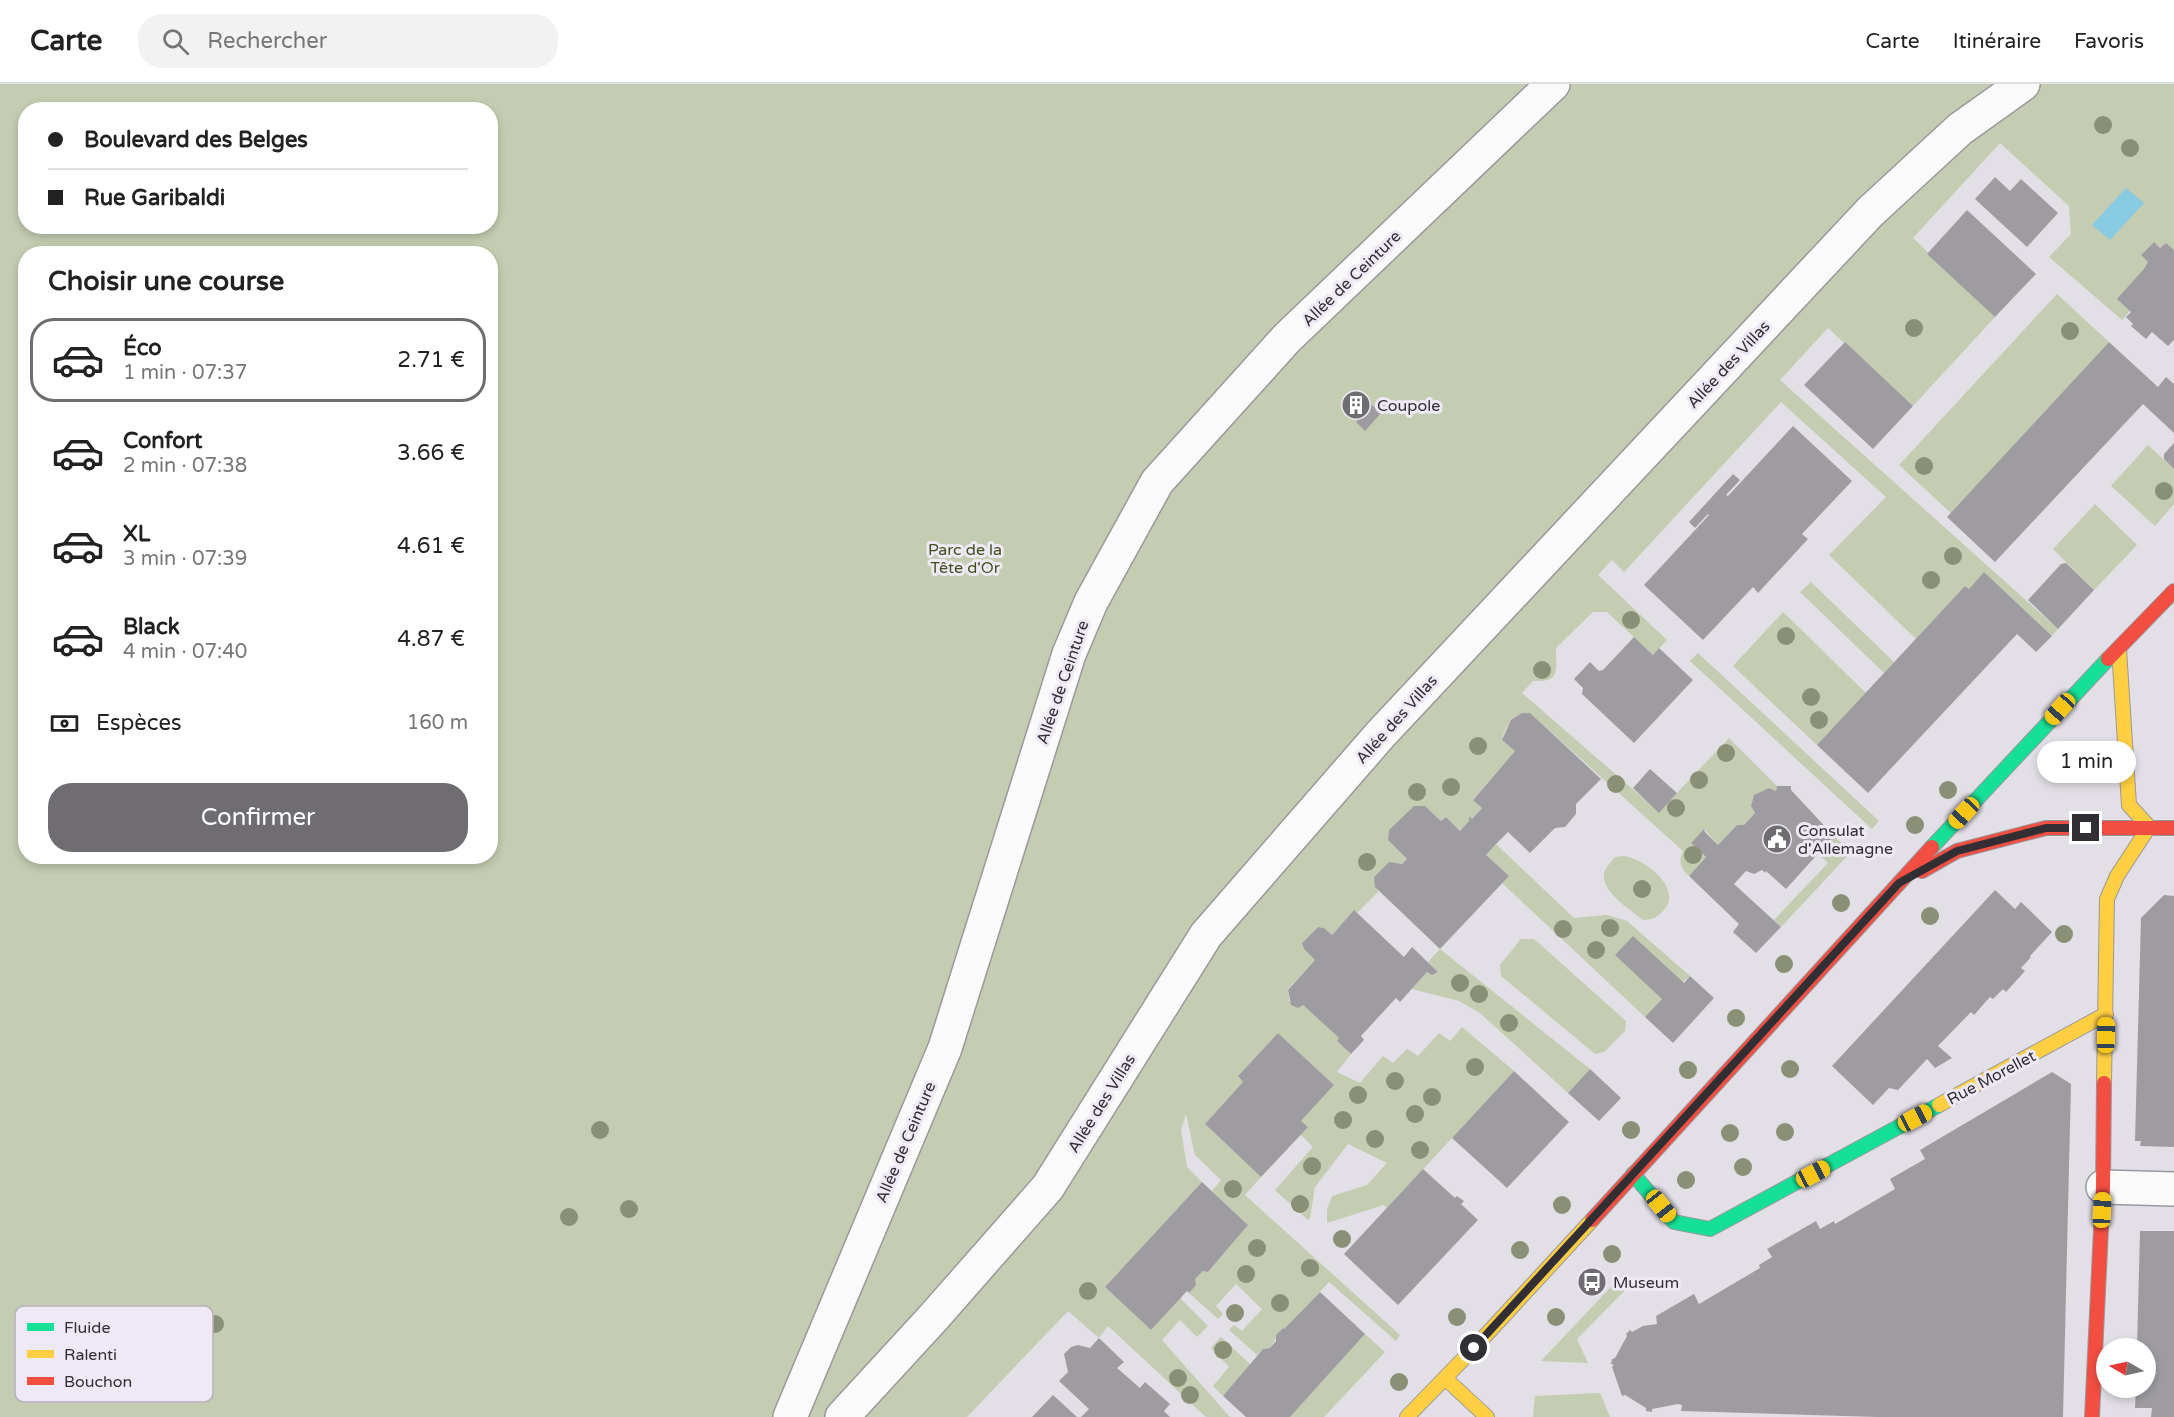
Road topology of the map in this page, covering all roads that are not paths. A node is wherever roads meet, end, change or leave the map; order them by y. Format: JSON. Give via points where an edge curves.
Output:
{"nodes":[{"id":1,"x":1553,"y":84,"type":"edge"},
{"id":2,"x":2023,"y":84,"type":"edge"},
{"id":3,"x":2174,"y":591,"type":"edge"},
{"id":4,"x":2119,"y":649,"type":"junction"},
{"id":5,"x":2148,"y":826,"type":"junction"},
{"id":6,"x":2174,"y":828,"type":"edge"},
{"id":7,"x":1899,"y":883,"type":"junction"},
{"id":8,"x":2106,"y":1014,"type":"junction"},
{"id":9,"x":1633,"y":1174,"type":"junction"},
{"id":10,"x":2103,"y":1187,"type":"junction"},
{"id":11,"x":2174,"y":1189,"type":"edge"},
{"id":12,"x":1445,"y":1378,"type":"junction"},
{"id":13,"x":790,"y":1417,"type":"edge"},
{"id":14,"x":842,"y":1417,"type":"edge"},
{"id":15,"x":1407,"y":1417,"type":"edge"},
{"id":16,"x":1487,"y":1417,"type":"edge"},
{"id":17,"x":2092,"y":1417,"type":"edge"}],
"edges":[{"from":1,"to":13,"type":"street","name":"Allée de Ceinture","via":[[1287,338],[1157,482],[1091,602],[1069,654],[945,1048]]},
{"from":2,"to":14,"type":"street","name":"Allée des Villas","via":[[1960,129],[1870,212],[1380,735],[1206,935],[1048,1187]]},
{"from":3,"to":4,"type":"main road"},
{"from":4,"to":5,"type":"main road","via":[[2128,805]]},
{"from":4,"to":7,"type":"main road"},
{"from":5,"to":6,"type":"main road"},
{"from":5,"to":7,"type":"main road","via":[[2046,828],[1957,851]]},
{"from":5,"to":8,"type":"main road","via":[[2107,899]]},
{"from":7,"to":9,"type":"main road"},
{"from":8,"to":9,"type":"main road","name":"Rue Morellet","via":[[1710,1229],[1674,1222]]},
{"from":8,"to":10,"type":"main road"},
{"from":9,"to":12,"type":"main road"},
{"from":10,"to":11,"type":"street"},
{"from":10,"to":17,"type":"main road"},
{"from":12,"to":15,"type":"main road"},
{"from":12,"to":16,"type":"main road"}]}
